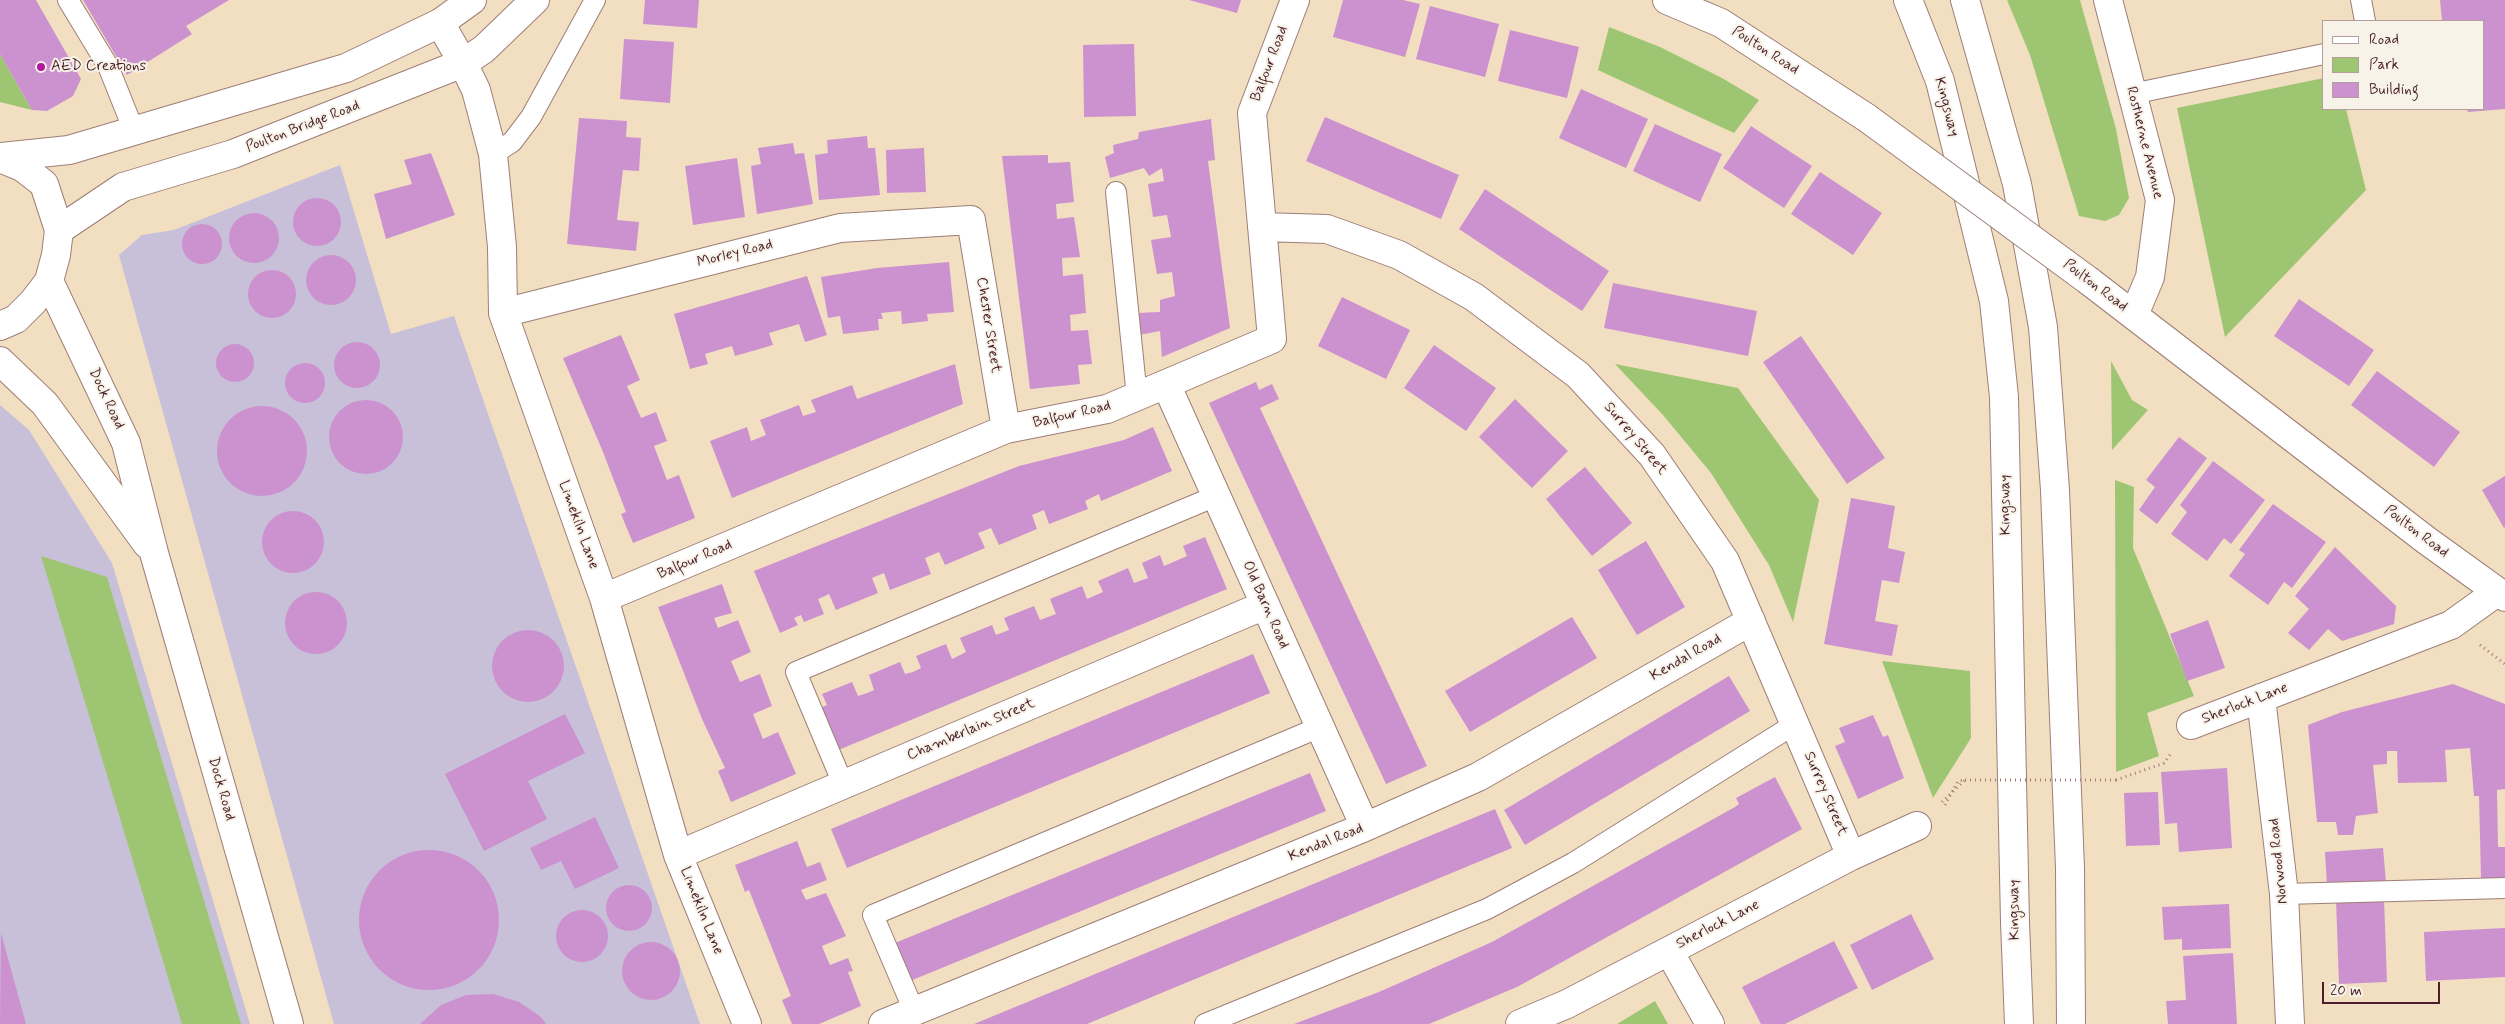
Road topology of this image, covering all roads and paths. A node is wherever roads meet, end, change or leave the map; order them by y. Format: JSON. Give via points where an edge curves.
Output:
{"nodes":[{"id":1,"x":68,"y":0,"type":"edge"},
{"id":2,"x":472,"y":0,"type":"edge"},
{"id":3,"x":535,"y":0,"type":"edge"},
{"id":4,"x":595,"y":0,"type":"edge"},
{"id":5,"x":1294,"y":0,"type":"edge"},
{"id":6,"x":1667,"y":0,"type":"edge"},
{"id":7,"x":1908,"y":0,"type":"edge"},
{"id":8,"x":1965,"y":0,"type":"edge"},
{"id":9,"x":2108,"y":0,"type":"edge"},
{"id":10,"x":2362,"y":0,"type":"edge"},
{"id":11,"x":2365,"y":20,"type":"edge"},
{"id":12,"x":440,"y":23,"type":"junction"},
{"id":13,"x":2322,"y":54,"type":"edge"},
{"id":14,"x":463,"y":63,"type":"junction"},
{"id":15,"x":2132,"y":94,"type":"junction"},
{"id":16,"x":134,"y":131,"type":"junction"},
{"id":17,"x":494,"y":154,"type":"junction"},
{"id":18,"x":0,"y":158,"type":"edge"},
{"id":19,"x":1116,"y":192,"type":"dead end"},
{"id":20,"x":971,"y":220,"type":"joint"},
{"id":21,"x":1262,"y":227,"type":"junction"},
{"id":22,"x":58,"y":230,"type":"junction"},
{"id":23,"x":49,"y":280,"type":"junction"},
{"id":24,"x":503,"y":313,"type":"junction"},
{"id":25,"x":2134,"y":315,"type":"junction"},
{"id":26,"x":0,"y":326,"type":"edge"},
{"id":27,"x":0,"y":361,"type":"edge"},
{"id":28,"x":1166,"y":384,"type":"junction"},
{"id":29,"x":1136,"y":397,"type":"junction"},
{"id":30,"x":1006,"y":429,"type":"junction"},
{"id":31,"x":1216,"y":496,"type":"junction"},
{"id":32,"x":154,"y":553,"type":"junction"},
{"id":33,"x":2501,"y":595,"type":"edge"},
{"id":34,"x":604,"y":598,"type":"junction"},
{"id":35,"x":1265,"y":605,"type":"junction"},
{"id":36,"x":1750,"y":621,"type":"junction"},
{"id":37,"x":2261,"y":698,"type":"junction"},
{"id":38,"x":1795,"y":724,"type":"junction"},
{"id":39,"x":2191,"y":725,"type":"joint"},
{"id":40,"x":1320,"y":726,"type":"junction"},
{"id":41,"x":1965,"y":780,"type":"dead end"},
{"id":42,"x":843,"y":784,"type":"junction"},
{"id":43,"x":1917,"y":826,"type":"dead end"},
{"id":44,"x":1365,"y":827,"type":"junction"},
{"id":45,"x":678,"y":855,"type":"junction"},
{"id":46,"x":1851,"y":856,"type":"junction"},
{"id":47,"x":2505,"y":888,"type":"edge"},
{"id":48,"x":2284,"y":894,"type":"junction"},
{"id":49,"x":1669,"y":951,"type":"junction"},
{"id":50,"x":914,"y":1011,"type":"junction"},
{"id":51,"x":289,"y":1024,"type":"edge"},
{"id":52,"x":747,"y":1024,"type":"edge"},
{"id":53,"x":882,"y":1024,"type":"edge"},
{"id":54,"x":1205,"y":1024,"type":"edge"},
{"id":55,"x":1520,"y":1024,"type":"edge"},
{"id":56,"x":1710,"y":1024,"type":"edge"},
{"id":57,"x":2019,"y":1024,"type":"edge"},
{"id":58,"x":2070,"y":1024,"type":"edge"},
{"id":59,"x":2290,"y":1024,"type":"edge"}],
"edges":[{"from":1,"to":16,"type":"lane","via":[[108,66]]},
{"from":2,"to":12,"type":"main road"},
{"from":3,"to":14,"type":"main road","name":"Poulton Bridge Road","via":[[484,49]]},
{"from":4,"to":17,"type":"lane","via":[[530,118],[512,142]]},
{"from":5,"to":21,"type":"main road","name":"Balfour Road","via":[[1252,112]]},
{"from":6,"to":25,"type":"main road","name":"Poulton Road","bridge":true,"via":[[1721,23],[1867,118]]},
{"from":7,"to":57,"type":"main road","name":"Kingsway","via":[[1940,81],[1995,310],[2004,397],[2014,922]]},
{"from":8,"to":58,"type":"main road","via":[[2017,184],[2043,327],[2055,490],[2070,858]]},
{"from":9,"to":15,"type":"main road","name":"Rostherne Avenue"},
{"from":10,"to":11,"type":"lane"},
{"from":12,"to":14,"type":"main road","name":"Limekiln Lane"},
{"from":12,"to":16,"type":"main road","via":[[346,68]]},
{"from":13,"to":15,"type":"lane"},
{"from":14,"to":17,"type":"main road","name":"Limekiln Lane","via":[[476,90]]},
{"from":14,"to":22,"type":"main road","name":"Poulton Bridge Road","via":[[233,154],[123,187]]},
{"from":15,"to":25,"type":"main road","name":"Rostherne Avenue","via":[[2160,200],[2150,277]]},
{"from":16,"to":18,"type":"main road","via":[[69,150]]},
{"from":17,"to":24,"type":"main road","name":"Limekiln Lane","via":[[502,247]]},
{"from":18,"to":22,"type":"main road","via":[[22,167],[44,184]]},
{"from":19,"to":29,"type":"lane"},
{"from":20,"to":24,"type":"main road","name":"Morley Road","via":[[840,228]]},
{"from":20,"to":30,"type":"main road","name":"Chester Street"},
{"from":21,"to":28,"type":"main road","name":"Balfour Road","via":[[1272,339]]},
{"from":21,"to":36,"type":"main road","name":"Surrey Street","via":[[1326,229],[1399,255],[1474,296],[1578,375],[1652,455],[1725,561]]},
{"from":22,"to":23,"type":"main road","via":[[56,256]]},
{"from":23,"to":26,"type":"main road","via":[[16,319]]},
{"from":23,"to":32,"type":"main road","name":"Dock Road","via":[[126,443]]},
{"from":24,"to":34,"type":"main road","name":"Limekiln Lane"},
{"from":25,"to":33,"type":"main road","name":"Poulton Road"},
{"from":27,"to":32,"type":"main road","name":"Dock Road","via":[[45,404]]},
{"from":28,"to":29,"type":"main road","name":"Balfour Road"},
{"from":28,"to":31,"type":"main road","name":"Old Barn Road"},
{"from":29,"to":30,"type":"main road","name":"Balfour Road","via":[[1107,409]]},
{"from":30,"to":34,"type":"main road","name":"Balfour Road"},
{"from":31,"to":35,"type":"main road","name":"Old Barn Road"},
{"from":31,"to":42,"type":"lane","via":[[796,672]]},
{"from":32,"to":51,"type":"main road","name":"Dock Road"},
{"from":33,"to":37,"type":"main road","name":"Sherlock Lane","via":[[2451,624]]},
{"from":34,"to":45,"type":"main road","name":"Limekiln Lane"},
{"from":35,"to":40,"type":"main road","name":"Old Barn Road"},
{"from":35,"to":42,"type":"main road","name":"Chamberlain Street"},
{"from":36,"to":38,"type":"main road","name":"Surrey Street"},
{"from":36,"to":44,"type":"main road","name":"Kendal Road","via":[[1478,777]]},
{"from":37,"to":39,"type":"main road","name":"Sherlock Lane"},
{"from":37,"to":48,"type":"main road","name":"Norwood Road"},
{"from":38,"to":46,"type":"main road","name":"Surrey Street"},
{"from":38,"to":54,"type":"lane","via":[[1573,863],[1487,910]]},
{"from":39,"to":41,"type":"path","name":"Sherlock Lane","bridge":true,"via":[[2164,763],[2116,780]]},
{"from":40,"to":44,"type":"main road","name":"Old Barn Road"},
{"from":40,"to":50,"type":"lane","via":[[873,915]]},
{"from":42,"to":45,"type":"main road","name":"Chamberlain Street"},
{"from":43,"to":46,"type":"main road","name":"Sherlock Lane"},
{"from":44,"to":50,"type":"main road","name":"Kendal Road"},
{"from":45,"to":52,"type":"main road","name":"Limekiln Lane"},
{"from":46,"to":49,"type":"main road","name":"Sherlock Lane"},
{"from":47,"to":48,"type":"lane"},
{"from":48,"to":59,"type":"main road","name":"Norwood Road"},
{"from":49,"to":55,"type":"main road","name":"Sherlock Lane","via":[[1567,1004]]},
{"from":49,"to":56,"type":"main road"},
{"from":50,"to":53,"type":"main road","name":"Kendal Road"}]}
